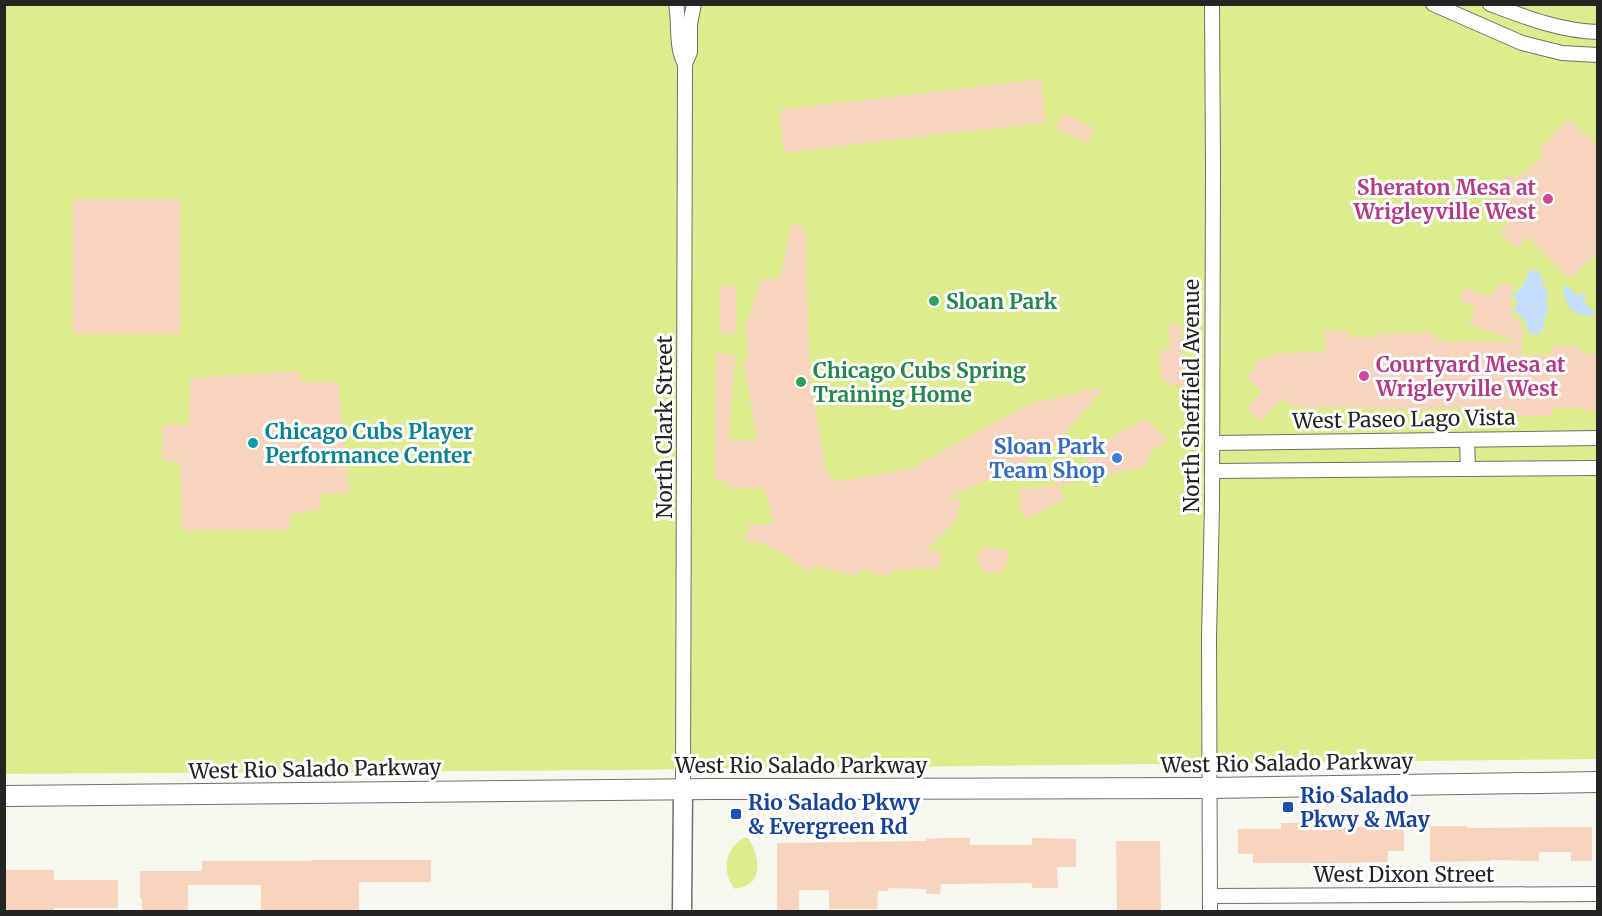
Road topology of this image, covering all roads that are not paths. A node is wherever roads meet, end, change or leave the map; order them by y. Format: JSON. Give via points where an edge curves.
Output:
{"nodes":[{"id":1,"x":676,"y":4,"type":"edge"},
{"id":2,"x":694,"y":4,"type":"edge"},
{"id":3,"x":1212,"y":4,"type":"edge"},
{"id":4,"x":1433,"y":4,"type":"edge"},
{"id":5,"x":1490,"y":4,"type":"edge"},
{"id":6,"x":1598,"y":32,"type":"edge"},
{"id":7,"x":1598,"y":55,"type":"edge"},
{"id":8,"x":685,"y":64,"type":"junction"},
{"id":9,"x":1598,"y":438,"type":"edge"},
{"id":10,"x":1467,"y":440,"type":"junction"},
{"id":11,"x":1212,"y":442,"type":"junction"},
{"id":12,"x":1598,"y":468,"type":"edge"},
{"id":13,"x":1468,"y":469,"type":"junction"},
{"id":14,"x":1212,"y":471,"type":"junction"},
{"id":15,"x":1598,"y":782,"type":"edge"},
{"id":16,"x":1210,"y":788,"type":"junction"},
{"id":17,"x":683,"y":790,"type":"junction"},
{"id":18,"x":4,"y":795,"type":"edge"},
{"id":19,"x":1598,"y":894,"type":"edge"},
{"id":20,"x":1210,"y":896,"type":"junction"},
{"id":21,"x":682,"y":912,"type":"edge"},
{"id":22,"x":1210,"y":912,"type":"edge"}],
"edges":[{"from":1,"to":8,"type":"street","name":"North Clark Street","via":[[679,53]]},
{"from":2,"to":8,"type":"street","name":"North Clark Street","via":[[690,52]]},
{"from":3,"to":11,"type":"street","name":"North Sheffield Avenue"},
{"from":4,"to":7,"type":"street","via":[[1522,43],[1562,53]]},
{"from":5,"to":6,"type":"street","via":[[1539,22]]},
{"from":8,"to":17,"type":"street","name":"North Clark Street"},
{"from":9,"to":10,"type":"street","name":"West Paseo Lago Vista"},
{"from":10,"to":11,"type":"street","name":"West Paseo Lago Vista"},
{"from":10,"to":13,"type":"street"},
{"from":11,"to":14,"type":"street","name":"North Sheffield Avenue"},
{"from":12,"to":13,"type":"street"},
{"from":13,"to":14,"type":"street"},
{"from":14,"to":16,"type":"street","name":"North Sheffield Avenue"},
{"from":15,"to":16,"type":"main road","name":"West Rio Salado Parkway"},
{"from":16,"to":17,"type":"main road","name":"West Rio Salado Parkway"},
{"from":16,"to":20,"type":"street","name":"North Sheffield Avenue"},
{"from":17,"to":18,"type":"main road","name":"West Rio Salado Parkway"},
{"from":17,"to":21,"type":"street"},
{"from":19,"to":20,"type":"street","name":"West Dixon Street"},
{"from":20,"to":22,"type":"street","name":"North Sheffield Avenue"}]}
